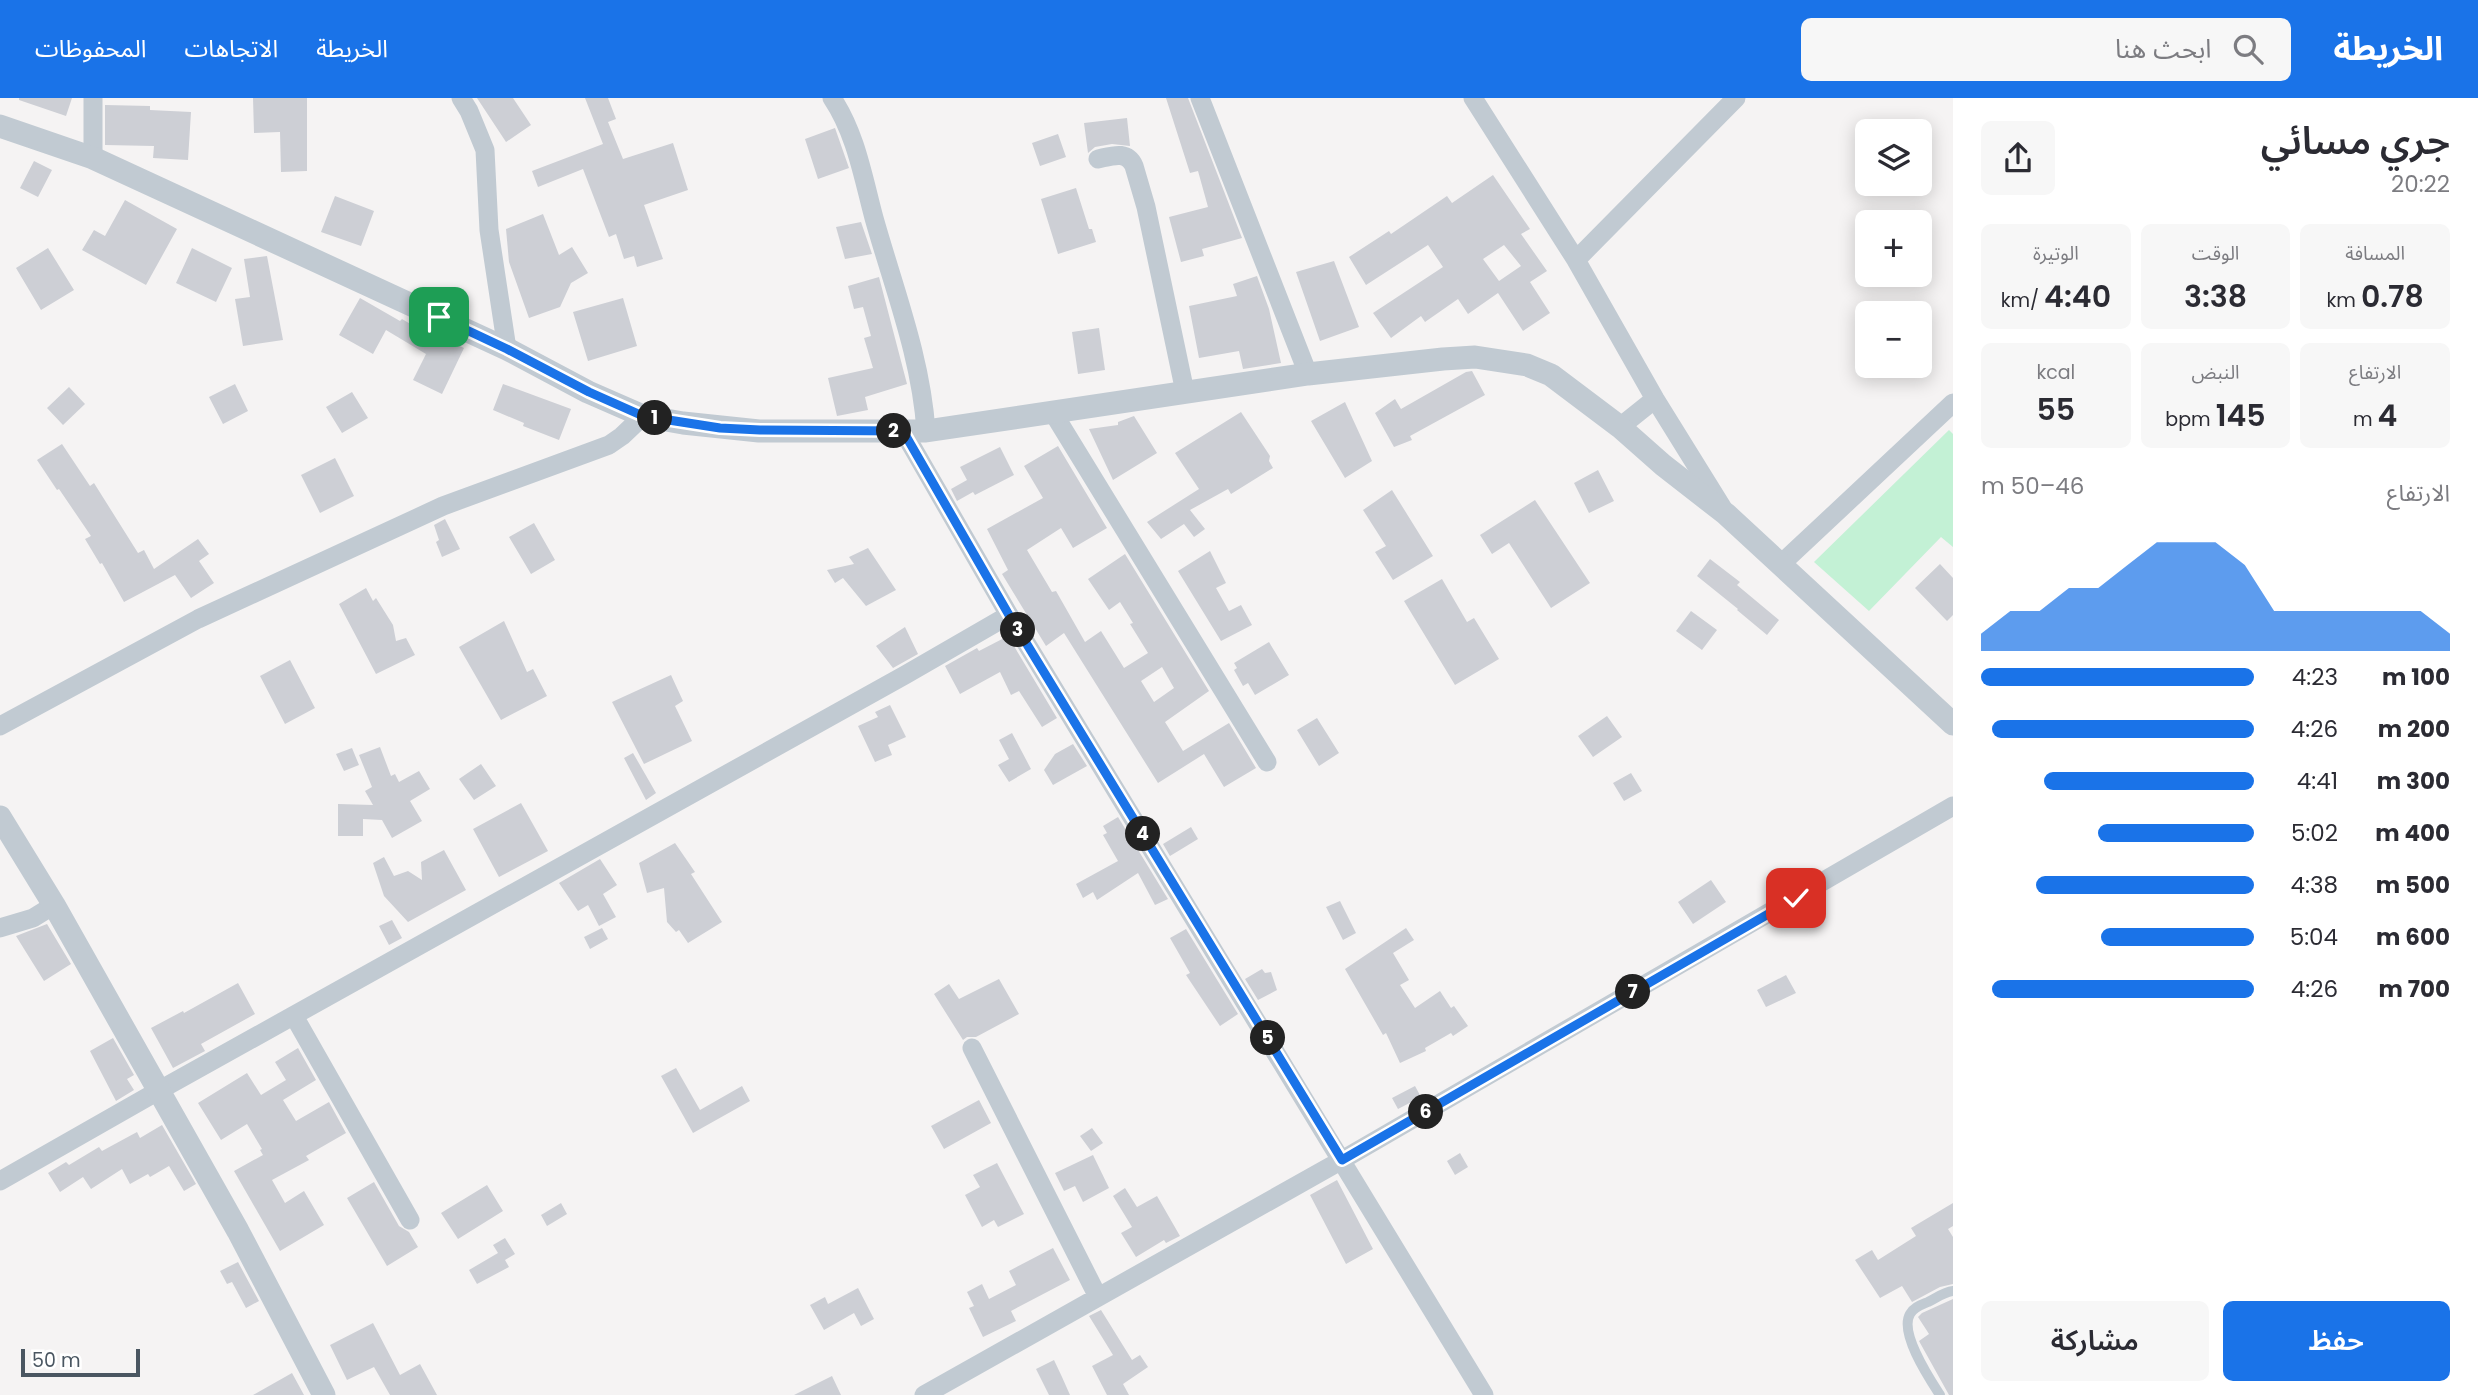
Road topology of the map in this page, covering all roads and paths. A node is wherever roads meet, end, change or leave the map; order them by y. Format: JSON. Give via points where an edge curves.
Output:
{"nodes":[{"id":1,"x":93,"y":98,"type":"edge"},
{"id":2,"x":461,"y":98,"type":"edge"},
{"id":3,"x":832,"y":98,"type":"edge"},
{"id":4,"x":1200,"y":98,"type":"edge"},
{"id":5,"x":1473,"y":98,"type":"edge"},
{"id":6,"x":1736,"y":98,"type":"edge"},
{"id":7,"x":2,"y":129,"type":"edge"},
{"id":8,"x":93,"y":158,"type":"junction"},
{"id":9,"x":1098,"y":159,"type":"dead end"},
{"id":10,"x":1576,"y":260,"type":"junction"},
{"id":11,"x":507,"y":349,"type":"junction"},
{"id":12,"x":1308,"y":374,"type":"junction"},
{"id":13,"x":1185,"y":392,"type":"junction"},
{"id":14,"x":1655,"y":400,"type":"junction"},
{"id":15,"x":1953,"y":403,"type":"edge"},
{"id":16,"x":1052,"y":411,"type":"junction"},
{"id":17,"x":643,"y":416,"type":"junction"},
{"id":18,"x":1620,"y":426,"type":"junction"},
{"id":19,"x":926,"y":430,"type":"junction"},
{"id":20,"x":903,"y":431,"type":"junction"},
{"id":21,"x":1726,"y":514,"type":"junction"},
{"id":22,"x":1780,"y":565,"type":"junction"},
{"id":23,"x":1009,"y":615,"type":"junction"},
{"id":24,"x":1953,"y":724,"type":"edge"},
{"id":25,"x":0,"y":726,"type":"edge"},
{"id":26,"x":1267,"y":762,"type":"dead end"},
{"id":27,"x":1953,"y":806,"type":"edge"},
{"id":28,"x":0,"y":817,"type":"edge"},
{"id":29,"x":54,"y":905,"type":"junction"},
{"id":30,"x":0,"y":928,"type":"edge"},
{"id":31,"x":294,"y":1016,"type":"junction"},
{"id":32,"x":972,"y":1048,"type":"dead end"},
{"id":33,"x":158,"y":1091,"type":"junction"},
{"id":34,"x":1342,"y":1160,"type":"junction"},
{"id":35,"x":0,"y":1181,"type":"edge"},
{"id":36,"x":410,"y":1220,"type":"dead end"},
{"id":37,"x":1953,"y":1291,"type":"edge"},
{"id":38,"x":1098,"y":1297,"type":"junction"},
{"id":39,"x":324,"y":1395,"type":"edge"},
{"id":40,"x":924,"y":1395,"type":"edge"},
{"id":41,"x":1484,"y":1395,"type":"edge"},
{"id":42,"x":1940,"y":1395,"type":"edge"}],
"edges":[{"from":1,"to":8,"type":"street"},
{"from":2,"to":11,"type":"street","via":[[485,150],[489,230]]},
{"from":3,"to":19,"type":"street","via":[[845,117],[862,166],[924,396]]},
{"from":4,"to":12,"type":"street"},
{"from":5,"to":10,"type":"street"},
{"from":6,"to":10,"type":"street"},
{"from":7,"to":8,"type":"street"},
{"from":8,"to":11,"type":"street"},
{"from":9,"to":13,"type":"street","via":[[1121,155],[1135,166]]},
{"from":10,"to":14,"type":"street"},
{"from":11,"to":17,"type":"street"},
{"from":12,"to":13,"type":"street"},
{"from":12,"to":18,"type":"street","via":[[1443,359],[1502,359],[1551,375]]},
{"from":13,"to":16,"type":"street"},
{"from":14,"to":18,"type":"street"},
{"from":14,"to":21,"type":"street"},
{"from":15,"to":22,"type":"street"},
{"from":16,"to":19,"type":"street"},
{"from":16,"to":26,"type":"street"},
{"from":17,"to":20,"type":"street","via":[[720,428]]},
{"from":17,"to":25,"type":"street","via":[[609,444],[443,506],[255,592]]},
{"from":18,"to":21,"type":"street"},
{"from":19,"to":20,"type":"street"},
{"from":20,"to":23,"type":"street"},
{"from":21,"to":22,"type":"street"},
{"from":22,"to":24,"type":"street"},
{"from":23,"to":31,"type":"street"},
{"from":23,"to":34,"type":"street"},
{"from":27,"to":34,"type":"street"},
{"from":28,"to":29,"type":"street"},
{"from":29,"to":30,"type":"street","via":[[33,918]]},
{"from":29,"to":33,"type":"street"},
{"from":31,"to":33,"type":"street"},
{"from":31,"to":36,"type":"street"},
{"from":32,"to":38,"type":"street"},
{"from":33,"to":35,"type":"street"},
{"from":33,"to":39,"type":"street"},
{"from":34,"to":38,"type":"street"},
{"from":34,"to":41,"type":"street"},
{"from":37,"to":42,"type":"lane","via":[[1912,1310],[1908,1320],[1907,1331]]},
{"from":38,"to":40,"type":"street"}]}
